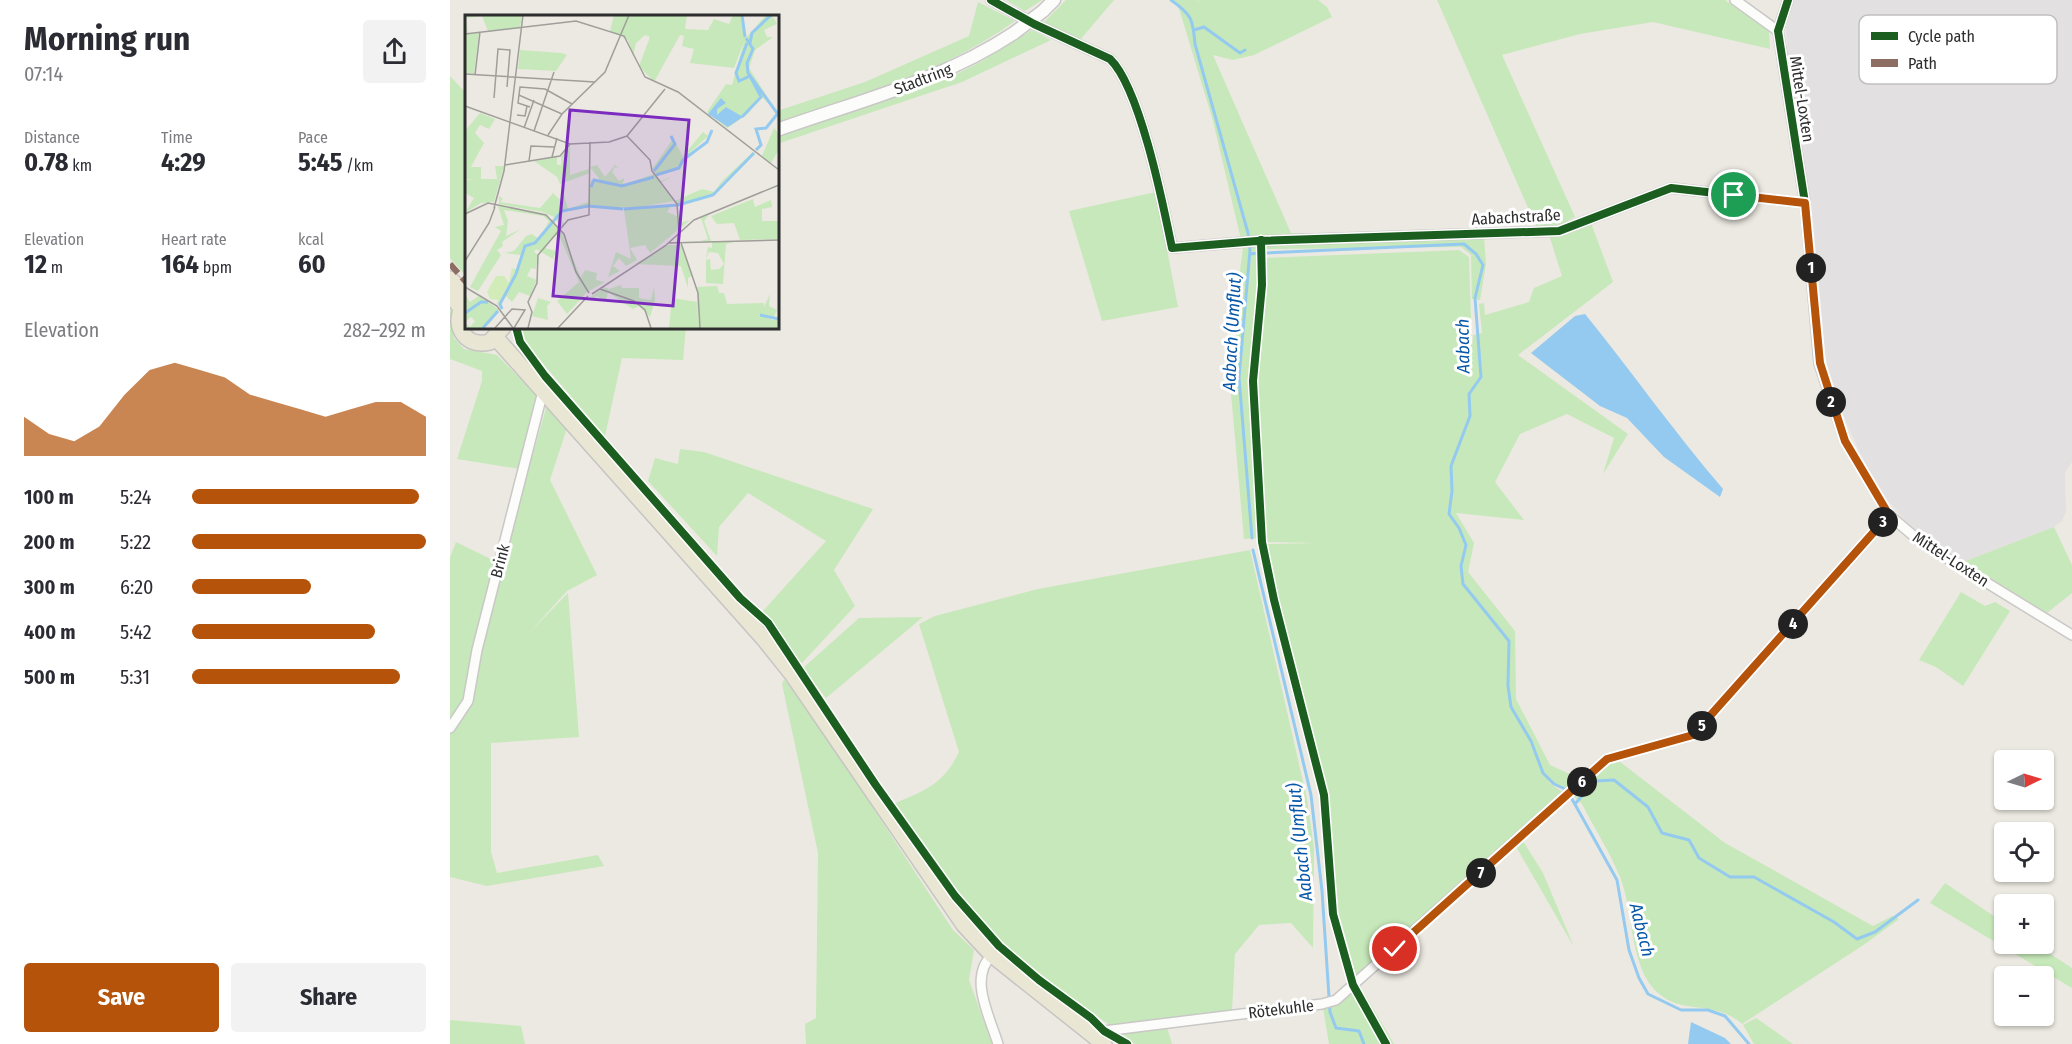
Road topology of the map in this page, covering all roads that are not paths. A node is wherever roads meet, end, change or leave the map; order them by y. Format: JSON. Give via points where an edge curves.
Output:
{"nodes":[{"id":1,"x":991,"y":0,"type":"edge"},
{"id":2,"x":1054,"y":0,"type":"edge"},
{"id":3,"x":1735,"y":0,"type":"edge"},
{"id":4,"x":1788,"y":0,"type":"edge"},
{"id":5,"x":1778,"y":31,"type":"junction"},
{"id":6,"x":778,"y":130,"type":"edge"},
{"id":7,"x":1805,"y":203,"type":"junction"},
{"id":8,"x":450,"y":279,"type":"edge"},
{"id":9,"x":450,"y":294,"type":"edge"},
{"id":10,"x":465,"y":301,"type":"edge"},
{"id":11,"x":499,"y":332,"type":"edge"},
{"id":12,"x":543,"y":391,"type":"junction"},
{"id":13,"x":1889,"y":515,"type":"junction"},
{"id":14,"x":2072,"y":635,"type":"edge"},
{"id":15,"x":450,"y":728,"type":"edge"},
{"id":16,"x":992,"y":955,"type":"junction"},
{"id":17,"x":1099,"y":1040,"type":"edge"},
{"id":18,"x":998,"y":1044,"type":"edge"}],
"edges":[{"from":1,"to":7,"type":"street","name":"Aabachstraße","via":[[1110,59],[1119,68],[1154,167],[1172,248],[1244,241],[1559,231],[1671,188]]},
{"from":2,"to":6,"type":"street","name":"Stadtring","bridge":true,"via":[[1014,33],[960,65]]},
{"from":3,"to":5,"type":"street"},
{"from":4,"to":5,"type":"street","name":"Mittel-Loxten"},
{"from":5,"to":7,"type":"street","name":"Mittel-Loxten"},
{"from":7,"to":13,"type":"street","name":"Mittel-Loxten","via":[[1820,363],[1845,441]]},
{"from":8,"to":10,"type":"main road"},
{"from":9,"to":10,"type":"main road"},
{"from":10,"to":11,"type":"main road","via":[[457,322],[463,336],[475,343],[490,342]]},
{"from":11,"to":12,"type":"main road"},
{"from":12,"to":15,"type":"street","name":"Brink","via":[[477,650],[468,701]]},
{"from":12,"to":16,"type":"main road","via":[[792,674],[964,925]]},
{"from":13,"to":14,"type":"street","name":"Mittel-Loxten","via":[[1922,543]]},
{"from":13,"to":17,"type":"street","name":"Rötekuhle","via":[[1693,735],[1607,759],[1336,1000],[1104,1031]]},
{"from":16,"to":17,"type":"main road"},
{"from":16,"to":18,"type":"street","via":[[979,977]]}]}
